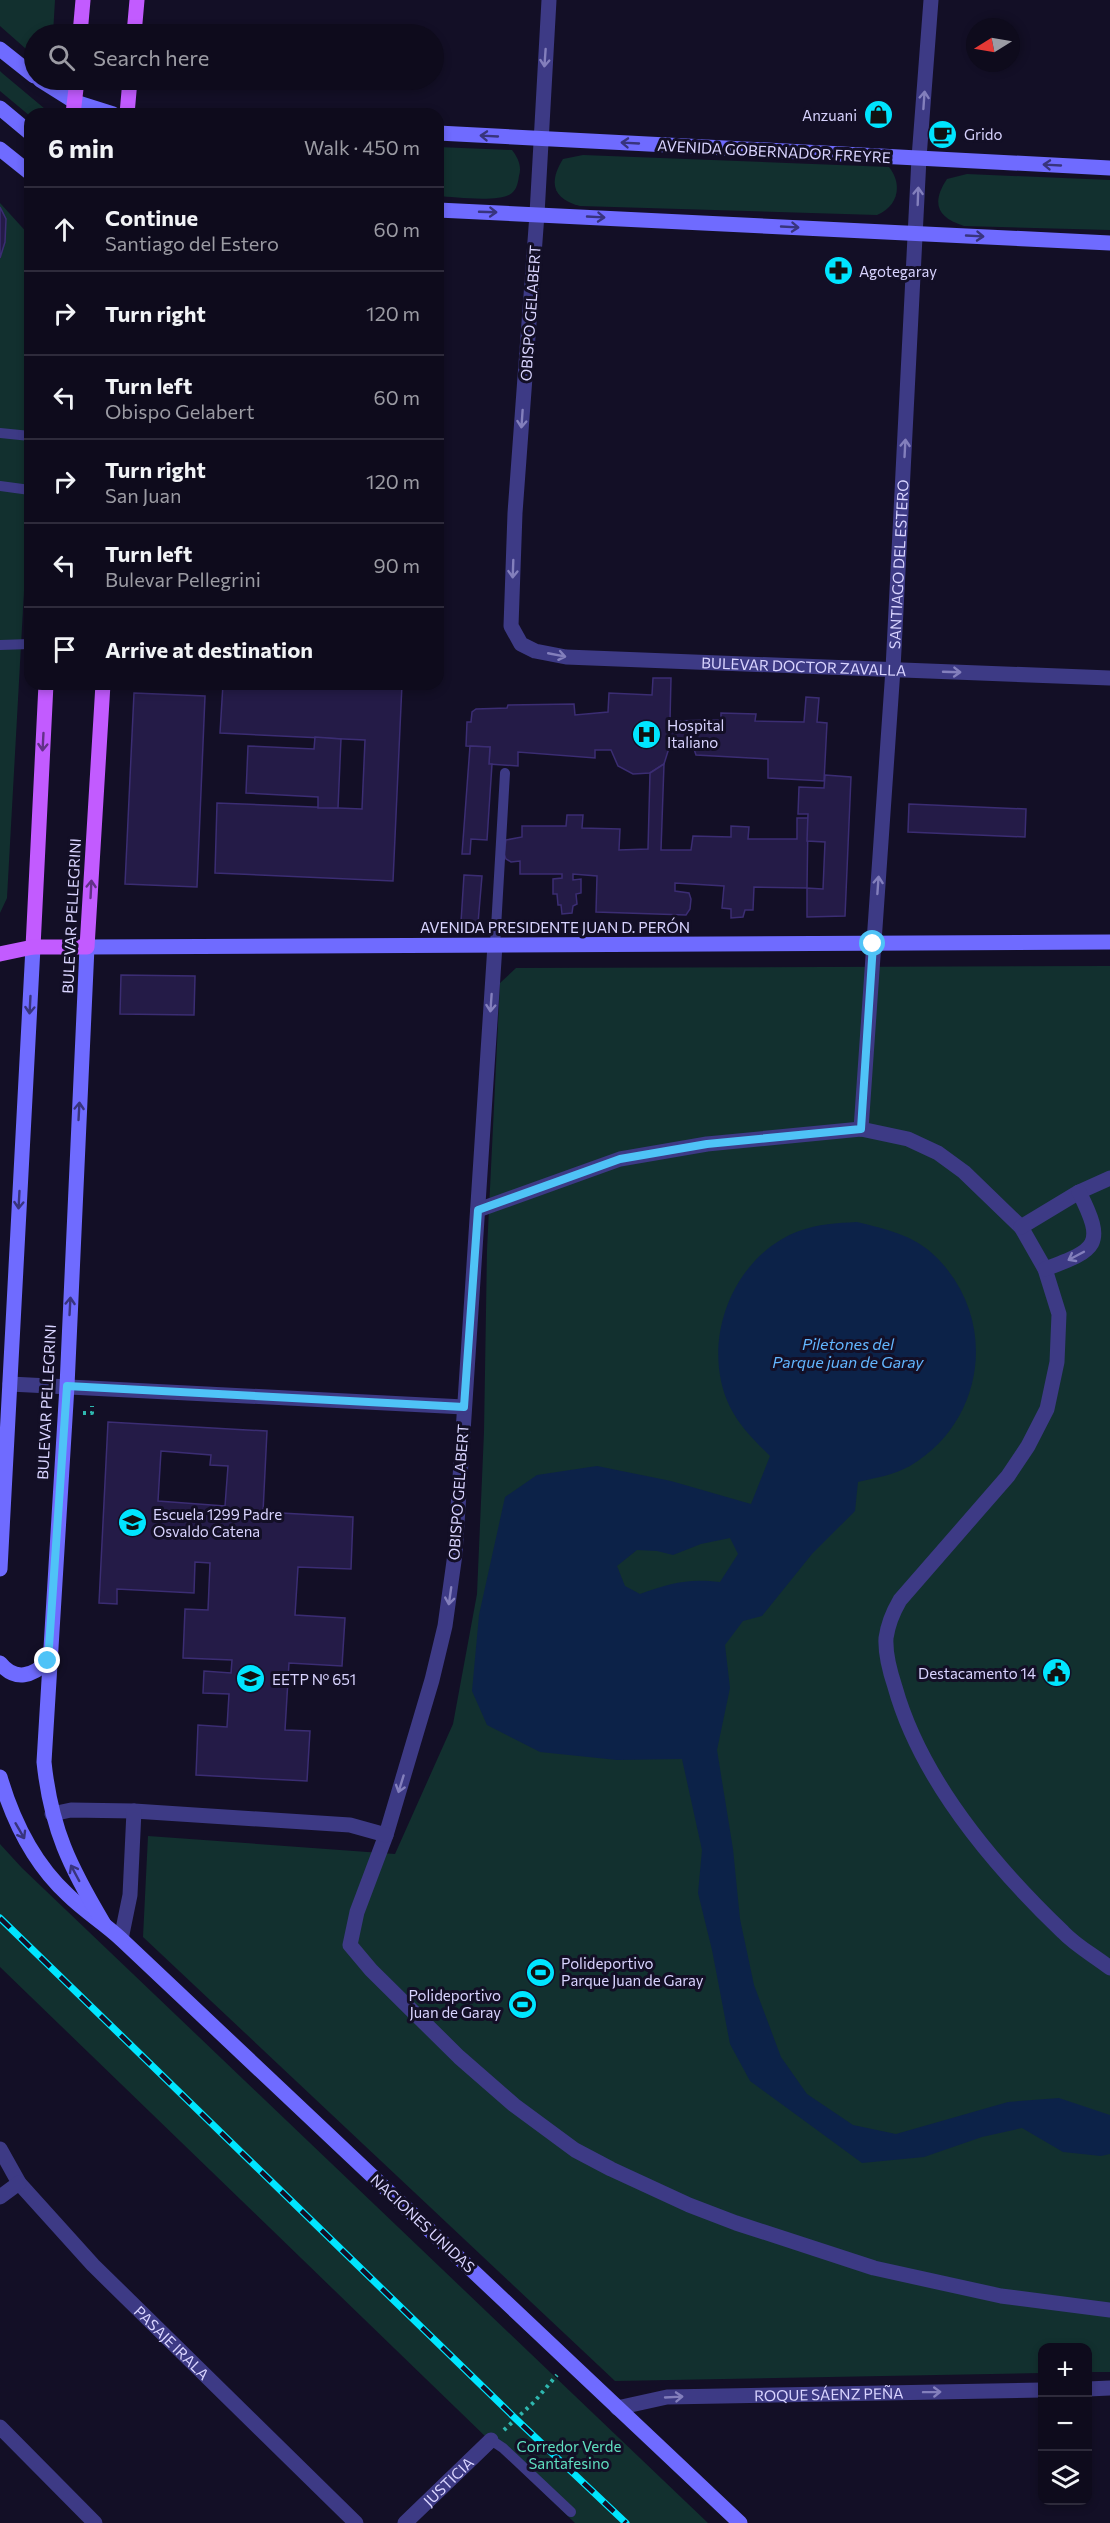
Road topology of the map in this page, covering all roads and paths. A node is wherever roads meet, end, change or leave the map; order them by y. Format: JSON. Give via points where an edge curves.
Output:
{"nodes":[{"id":1,"x":83,"y":0,"type":"edge"},
{"id":2,"x":137,"y":0,"type":"edge"},
{"id":3,"x":549,"y":0,"type":"edge"},
{"id":4,"x":931,"y":0,"type":"edge"},
{"id":5,"x":81,"y":24,"type":"edge"},
{"id":6,"x":135,"y":24,"type":"edge"},
{"id":7,"x":0,"y":49,"type":"edge"},
{"id":8,"x":24,"y":68,"type":"edge"},
{"id":9,"x":52,"y":90,"type":"edge"},
{"id":10,"x":76,"y":90,"type":"edge"},
{"id":11,"x":129,"y":90,"type":"edge"},
{"id":12,"x":0,"y":108,"type":"edge"},
{"id":13,"x":74,"y":108,"type":"edge"},
{"id":14,"x":128,"y":108,"type":"edge"},
{"id":15,"x":24,"y":128,"type":"edge"},
{"id":16,"x":444,"y":133,"type":"edge"},
{"id":17,"x":540,"y":139,"type":"junction"},
{"id":18,"x":0,"y":149,"type":"edge"},
{"id":19,"x":919,"y":158,"type":"junction"},
{"id":20,"x":24,"y":168,"type":"edge"},
{"id":21,"x":1110,"y":168,"type":"edge"},
{"id":22,"x":444,"y":210,"type":"edge"},
{"id":23,"x":537,"y":214,"type":"junction"},
{"id":24,"x":916,"y":233,"type":"junction"},
{"id":25,"x":1110,"y":243,"type":"edge"},
{"id":26,"x":0,"y":433,"type":"edge"},
{"id":27,"x":24,"y":435,"type":"edge"},
{"id":28,"x":0,"y":486,"type":"edge"},
{"id":29,"x":24,"y":489,"type":"edge"},
{"id":30,"x":511,"y":626,"type":"joint"},
{"id":31,"x":24,"y":644,"type":"edge"},
{"id":32,"x":0,"y":645,"type":"edge"},
{"id":33,"x":893,"y":669,"type":"junction"},
{"id":34,"x":1110,"y":678,"type":"edge"},
{"id":35,"x":46,"y":690,"type":"edge"},
{"id":36,"x":103,"y":690,"type":"edge"},
{"id":37,"x":505,"y":773,"type":"dead end"},
{"id":38,"x":1110,"y":942,"type":"edge"},
{"id":39,"x":873,"y":944,"type":"junction"},
{"id":40,"x":495,"y":945,"type":"junction"},
{"id":41,"x":33,"y":947,"type":"junction"},
{"id":42,"x":87,"y":947,"type":"junction"},
{"id":43,"x":0,"y":954,"type":"edge"},
{"id":44,"x":861,"y":1129,"type":"junction"},
{"id":45,"x":1110,"y":1178,"type":"edge"},
{"id":46,"x":1079,"y":1192,"type":"junction"},
{"id":47,"x":478,"y":1210,"type":"junction"},
{"id":48,"x":1021,"y":1227,"type":"junction"},
{"id":49,"x":1045,"y":1269,"type":"junction"},
{"id":50,"x":10,"y":1384,"type":"junction"},
{"id":51,"x":67,"y":1386,"type":"junction"},
{"id":52,"x":464,"y":1407,"type":"junction"},
{"id":53,"x":0,"y":1569,"type":"edge"},
{"id":54,"x":48,"y":1661,"type":"junction"},
{"id":55,"x":0,"y":1663,"type":"edge"},
{"id":56,"x":0,"y":1777,"type":"edge"},
{"id":57,"x":134,"y":1811,"type":"junction"},
{"id":58,"x":52,"y":1814,"type":"junction"},
{"id":59,"x":386,"y":1835,"type":"junction"},
{"id":60,"x":104,"y":1924,"type":"junction"},
{"id":61,"x":121,"y":1939,"type":"junction"},
{"id":62,"x":1110,"y":1968,"type":"edge"},
{"id":63,"x":0,"y":2149,"type":"edge"},
{"id":64,"x":19,"y":2183,"type":"junction"},
{"id":65,"x":0,"y":2197,"type":"edge"},
{"id":66,"x":1110,"y":2310,"type":"edge"},
{"id":67,"x":569,"y":2361,"type":"junction"},
{"id":68,"x":1110,"y":2388,"type":"edge"},
{"id":69,"x":1092,"y":2389,"type":"edge"},
{"id":70,"x":1038,"y":2390,"type":"edge"},
{"id":71,"x":617,"y":2408,"type":"junction"},
{"id":72,"x":0,"y":2427,"type":"edge"},
{"id":73,"x":491,"y":2440,"type":"junction"},
{"id":74,"x":571,"y":2512,"type":"dead end"},
{"id":75,"x":95,"y":2523,"type":"edge"},
{"id":76,"x":356,"y":2523,"type":"edge"},
{"id":77,"x":405,"y":2523,"type":"edge"},
{"id":78,"x":740,"y":2523,"type":"edge"}],
"edges":[{"from":1,"to":5,"type":"main road"},
{"from":2,"to":6,"type":"main road"},
{"from":3,"to":17,"type":"street","name":"OBISPO GELABERT","one_way":true},
{"from":19,"to":4,"type":"street","name":"SANTIAGO DEL ESTERO","one_way":true},
{"from":7,"to":8,"type":"street"},
{"from":9,"to":13,"type":"street"},
{"from":10,"to":13,"type":"main road"},
{"from":11,"to":14,"type":"main road"},
{"from":12,"to":15,"type":"street"},
{"from":17,"to":16,"type":"street","name":"AVENIDA GOBERNADOR FREYRE","one_way":true},
{"from":19,"to":17,"type":"street","name":"AVENIDA GOBERNADOR FREYRE","one_way":true},
{"from":17,"to":23,"type":"street","name":"OBISPO GELABERT"},
{"from":18,"to":20,"type":"street"},
{"from":21,"to":19,"type":"street","name":"AVENIDA GOBERNADOR FREYRE","one_way":true},
{"from":24,"to":19,"type":"street","name":"SANTIAGO DEL ESTERO","one_way":true},
{"from":22,"to":23,"type":"street","one_way":true},
{"from":23,"to":24,"type":"street","one_way":true},
{"from":23,"to":30,"type":"street","name":"OBISPO GELABERT","one_way":true,"via":[[515,513]]},
{"from":24,"to":25,"type":"street","one_way":true},
{"from":33,"to":24,"type":"street","name":"SANTIAGO DEL ESTERO","one_way":true},
{"from":26,"to":27,"type":"lane"},
{"from":28,"to":29,"type":"lane"},
{"from":30,"to":33,"type":"street","name":"BULEVAR DOCTOR ZAVALLA","one_way":true,"via":[[521,644],[566,657]]},
{"from":31,"to":32,"type":"lane"},
{"from":33,"to":34,"type":"street","name":"BULEVAR DOCTOR ZAVALLA","one_way":true},
{"from":39,"to":33,"type":"street","name":"SANTIAGO DEL ESTERO","one_way":true},
{"from":35,"to":41,"type":"main road","one_way":true},
{"from":42,"to":36,"type":"main road","name":"BULEVAR PELLEGRINI","one_way":true},
{"from":37,"to":40,"type":"lane","name":"OBISPO GELABERT"},
{"from":38,"to":39,"type":"street","name":"AVENIDA PRESIDENTE JUAN D. PERÓN"},
{"from":39,"to":40,"type":"street","name":"AVENIDA PRESIDENTE JUAN D. PERÓN"},
{"from":39,"to":44,"type":"street","name":"SANTIAGO DEL ESTERO"},
{"from":40,"to":42,"type":"street","name":"AVENIDA PRESIDENTE JUAN D. PERÓN"},
{"from":40,"to":47,"type":"street","name":"OBISPO GELABERT","one_way":true},
{"from":41,"to":42,"type":"main road","name":"AVENIDA PRESIDENTE JUAN D. PERÓN"},
{"from":41,"to":43,"type":"main road","name":"AVENIDA PRESIDENTE JUAN D. PERÓN"},
{"from":41,"to":50,"type":"street","one_way":true},
{"from":51,"to":42,"type":"street","name":"BULEVAR PELLEGRINI","one_way":true},
{"from":44,"to":47,"type":"street","via":[[707,1144],[620,1159]]},
{"from":44,"to":48,"type":"street","via":[[908,1139],[938,1154],[964,1172]]},
{"from":45,"to":46,"type":"street"},
{"from":46,"to":48,"type":"street"},
{"from":46,"to":49,"type":"street","one_way":true,"via":[[1094,1220],[1089,1248]]},
{"from":47,"to":52,"type":"street","name":"OBISPO GELABERT"},
{"from":48,"to":49,"type":"street"},
{"from":49,"to":62,"type":"street","via":[[1059,1314],[1057,1362],[1047,1409],[1008,1476],[900,1600],[886,1639],[888,1664],[915,1743],[956,1811],[1064,1934]]},
{"from":50,"to":51,"type":"street"},
{"from":50,"to":53,"type":"street"},
{"from":51,"to":52,"type":"street"},
{"from":51,"to":54,"type":"street","name":"BULEVAR PELLEGRINI"},
{"from":52,"to":59,"type":"street","name":"OBISPO GELABERT","one_way":true,"via":[[455,1554],[445,1626]]},
{"from":54,"to":55,"type":"street","via":[[39,1671],[22,1676],[13,1675]]},
{"from":54,"to":58,"type":"street","name":"BULEVAR PELLEGRINI","via":[[44,1761]]},
{"from":56,"to":60,"type":"street","one_way":true,"via":[[15,1823],[30,1849],[67,1894]]},
{"from":57,"to":58,"type":"street","via":[[71,1810]]},
{"from":57,"to":59,"type":"street","via":[[350,1826]]},
{"from":57,"to":61,"type":"street","via":[[130,1895]]},
{"from":60,"to":58,"type":"street","name":"BULEVAR PELLEGRINI","one_way":true,"via":[[70,1865]]},
{"from":59,"to":66,"type":"street","name":"OBISPO GELABERT","via":[[357,1912],[350,1945],[459,2056],[514,2105],[575,2150],[736,2223],[874,2268],[1001,2296]]},
{"from":60,"to":61,"type":"street","name":"NACIONES UNIDAS"},
{"from":61,"to":67,"type":"street","name":"NACIONES UNIDAS"},
{"from":63,"to":64,"type":"street","name":"PASAJE IRALA"},
{"from":64,"to":65,"type":"street"},
{"from":64,"to":76,"type":"street","name":"PASAJE IRALA","via":[[93,2265]]},
{"from":67,"to":71,"type":"street","name":"NACIONES UNIDAS"},
{"from":67,"to":73,"type":"path","via":[[534,2402]]},
{"from":68,"to":69,"type":"street"},
{"from":71,"to":70,"type":"street","name":"ROQUE SÁENZ PEÑA","one_way":true,"via":[[667,2397]]},
{"from":71,"to":78,"type":"street","name":"NACIONES UNIDAS"},
{"from":72,"to":75,"type":"street"},
{"from":73,"to":74,"type":"lane"},
{"from":73,"to":77,"type":"street","name":"JUSTICIA"}]}
